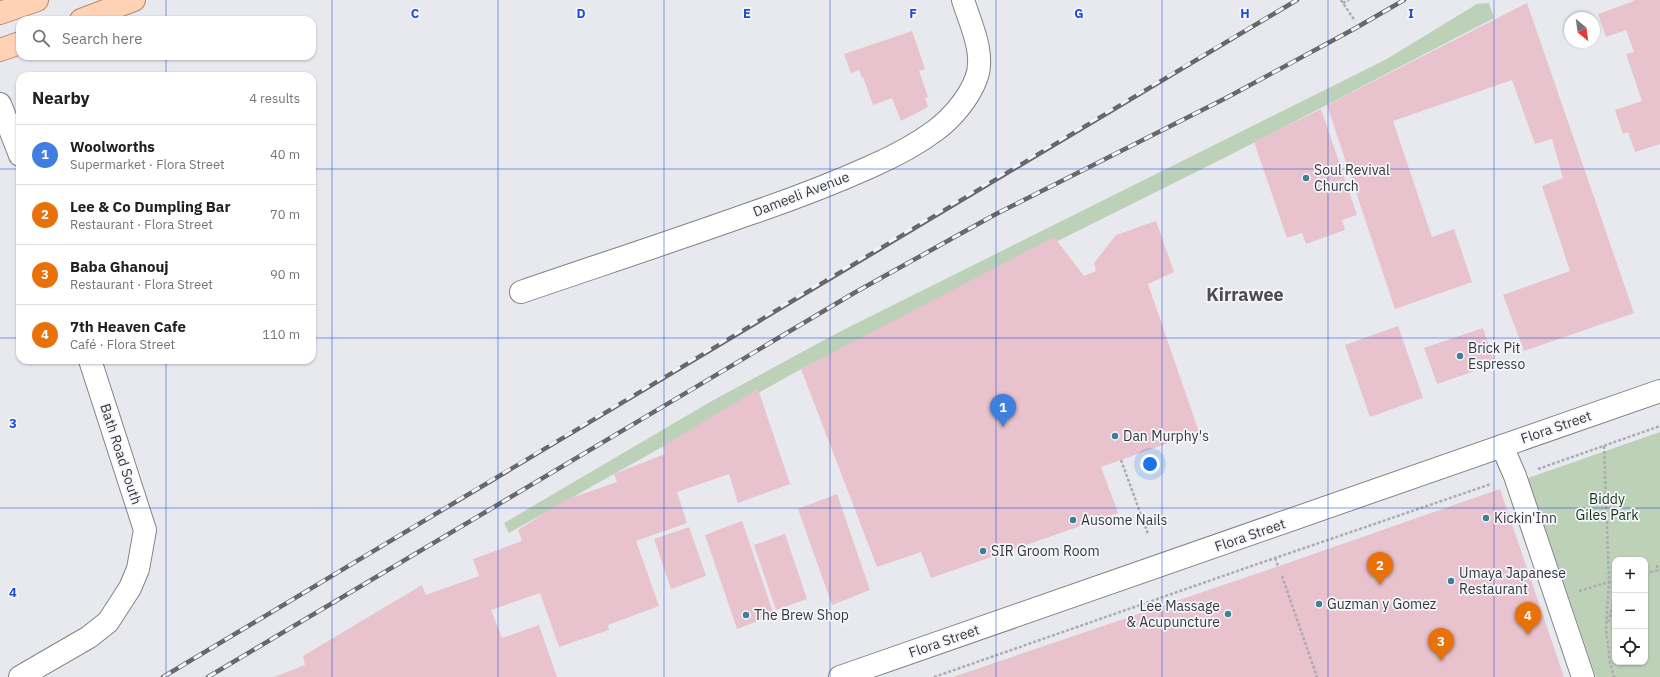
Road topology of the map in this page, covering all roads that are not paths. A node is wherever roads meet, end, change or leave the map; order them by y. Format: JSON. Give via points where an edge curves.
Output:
{"nodes":[{"id":1,"x":37,"y":0,"type":"edge"},
{"id":2,"x":134,"y":0,"type":"edge"},
{"id":3,"x":963,"y":0,"type":"edge"},
{"id":4,"x":0,"y":13,"type":"edge"},
{"id":5,"x":92,"y":16,"type":"edge"},
{"id":6,"x":16,"y":44,"type":"edge"},
{"id":7,"x":0,"y":50,"type":"edge"},
{"id":8,"x":0,"y":104,"type":"edge"},
{"id":9,"x":16,"y":145,"type":"edge"},
{"id":10,"x":521,"y":292,"type":"dead end"},
{"id":11,"x":91,"y":364,"type":"edge"},
{"id":12,"x":1660,"y":391,"type":"edge"},
{"id":13,"x":1502,"y":446,"type":"junction"},
{"id":14,"x":20,"y":677,"type":"edge"},
{"id":15,"x":840,"y":677,"type":"edge"},
{"id":16,"x":1583,"y":677,"type":"edge"}],
"edges":[{"from":1,"to":4,"type":"main road"},
{"from":2,"to":5,"type":"main road"},
{"from":3,"to":10,"type":"street","name":"Dameeli Avenue","via":[[980,63],[977,78],[964,100],[948,119],[912,146],[808,194]]},
{"from":6,"to":7,"type":"main road"},
{"from":8,"to":9,"type":"street"},
{"from":11,"to":14,"type":"street","name":"Bath Road South","via":[[144,530],[143,549],[130,588],[108,622],[89,637]]},
{"from":12,"to":13,"type":"street","name":"Flora Street"},
{"from":13,"to":15,"type":"street","name":"Flora Street"},
{"from":13,"to":16,"type":"street","via":[[1515,476]]}]}
